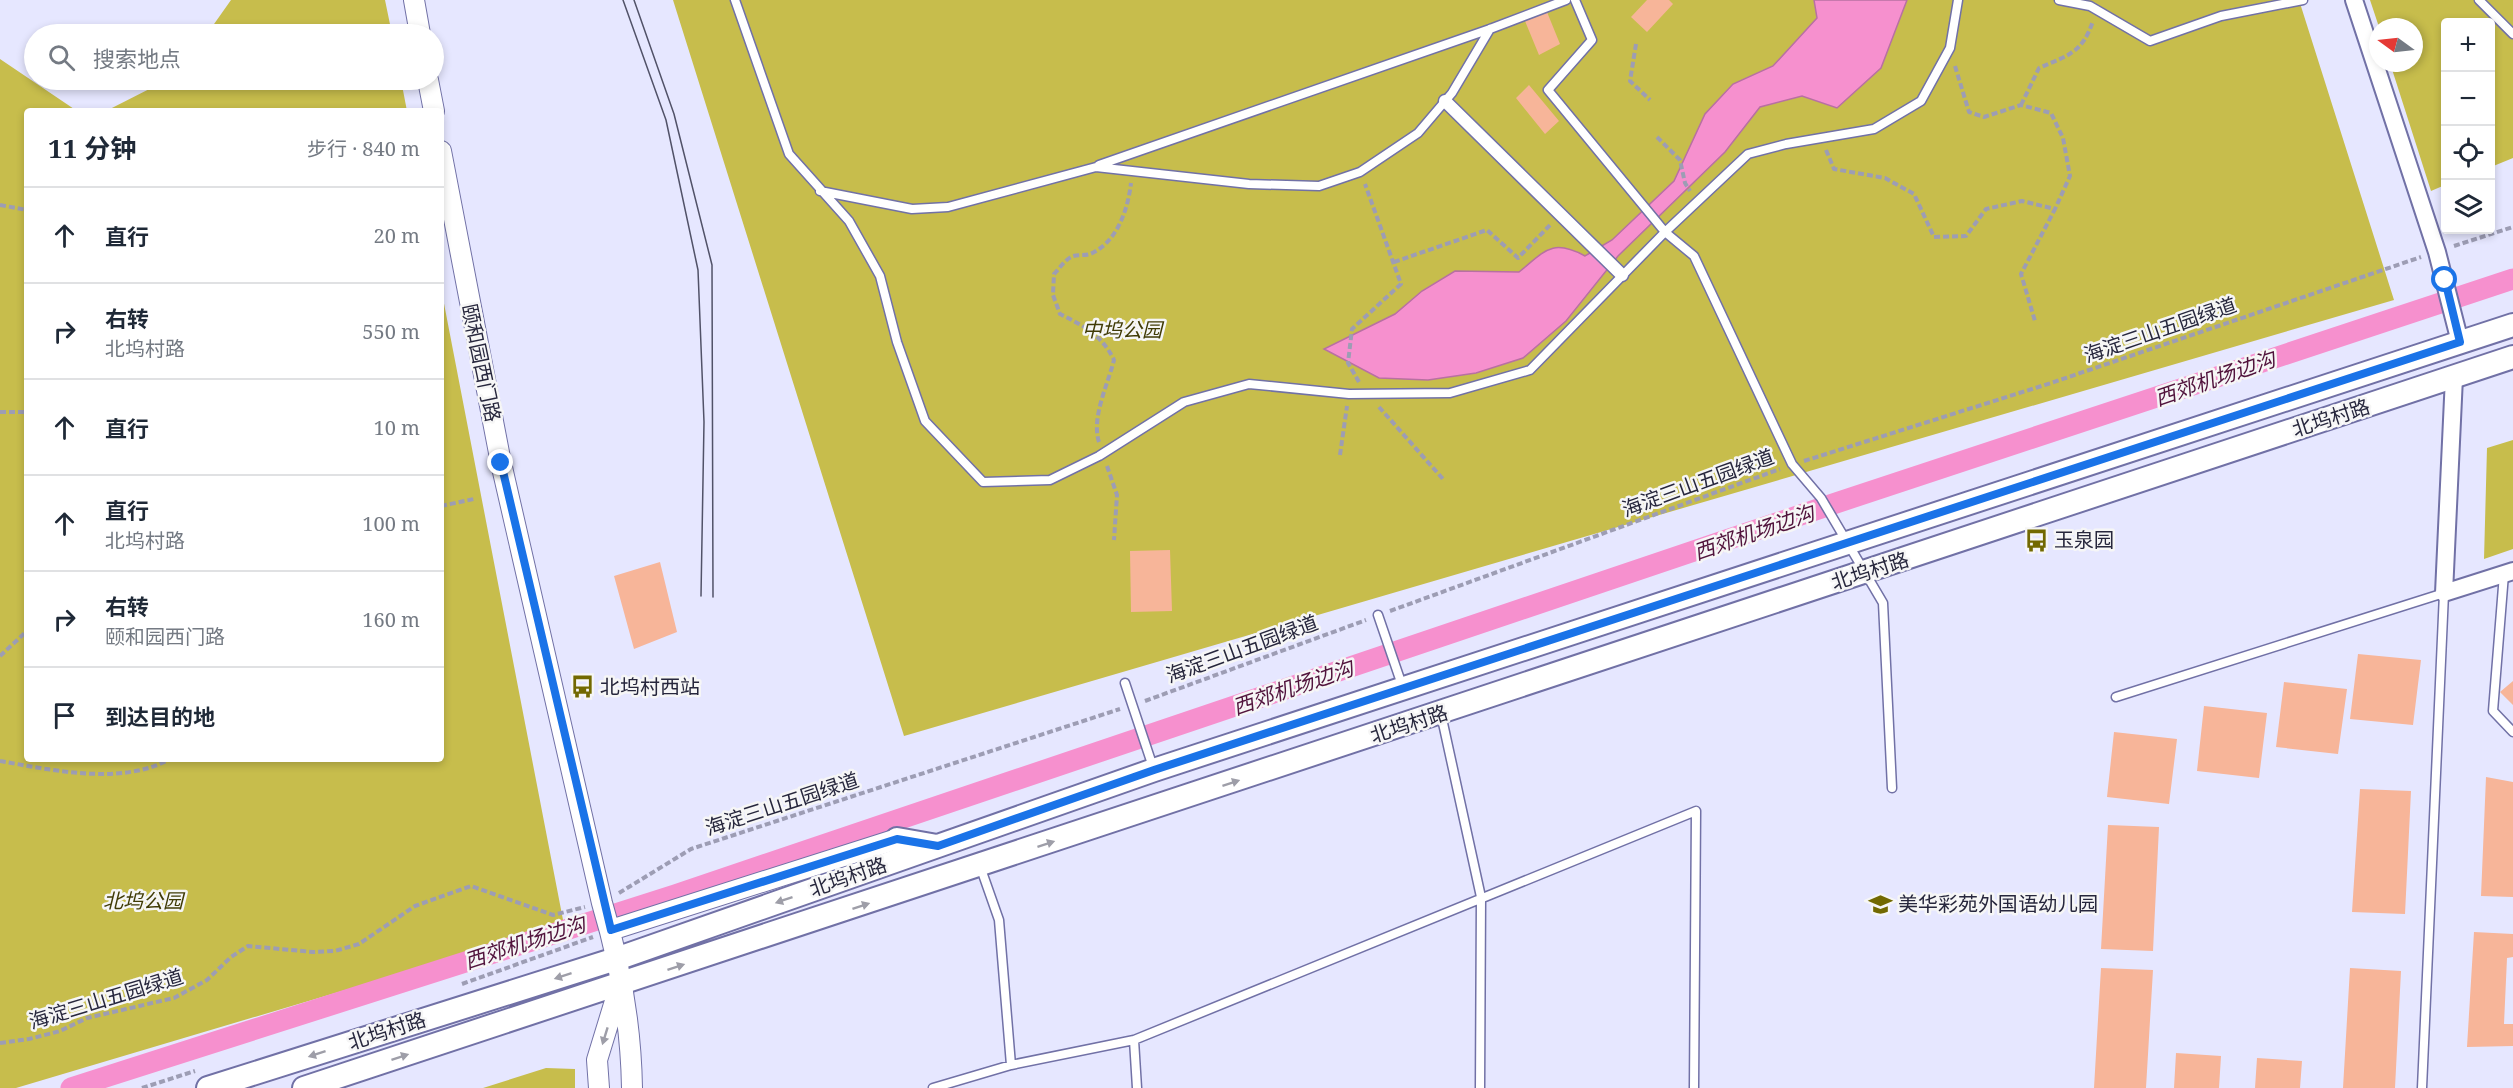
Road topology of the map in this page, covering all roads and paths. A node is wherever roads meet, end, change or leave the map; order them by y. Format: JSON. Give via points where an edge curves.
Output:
{"nodes":[{"id":1,"x":414,"y":0,"type":"edge"},
{"id":2,"x":735,"y":0,"type":"edge"},
{"id":3,"x":1566,"y":0,"type":"edge"},
{"id":4,"x":1575,"y":0,"type":"edge"},
{"id":5,"x":1958,"y":0,"type":"edge"},
{"id":6,"x":2059,"y":0,"type":"edge"},
{"id":7,"x":2303,"y":0,"type":"edge"},
{"id":8,"x":2354,"y":0,"type":"edge"},
{"id":9,"x":2479,"y":0,"type":"edge"},
{"id":10,"x":2097,"y":10,"type":"junction"},
{"id":11,"x":418,"y":24,"type":"edge"},
{"id":12,"x":1490,"y":29,"type":"junction"},
{"id":13,"x":2513,"y":34,"type":"edge"},
{"id":14,"x":1636,"y":44,"type":"dead end"},
{"id":15,"x":1950,"y":48,"type":"junction"},
{"id":16,"x":430,"y":90,"type":"edge"},
{"id":17,"x":1650,"y":99,"type":"dead end"},
{"id":18,"x":1445,"y":101,"type":"junction"},
{"id":19,"x":2021,"y":105,"type":"junction"},
{"id":20,"x":433,"y":108,"type":"edge"},
{"id":21,"x":1657,"y":137,"type":"dead end"},
{"id":22,"x":1822,"y":140,"type":"junction"},
{"id":23,"x":1096,"y":166,"type":"junction"},
{"id":24,"x":444,"y":167,"type":"edge"},
{"id":25,"x":1133,"y":170,"type":"junction"},
{"id":26,"x":1360,"y":172,"type":"junction"},
{"id":27,"x":820,"y":191,"type":"junction"},
{"id":28,"x":1697,"y":202,"type":"junction"},
{"id":29,"x":0,"y":205,"type":"edge"},
{"id":30,"x":24,"y":209,"type":"edge"},
{"id":31,"x":2055,"y":209,"type":"junction"},
{"id":32,"x":1560,"y":215,"type":"junction"},
{"id":33,"x":2513,"y":227,"type":"edge"},
{"id":34,"x":1665,"y":232,"type":"junction"},
{"id":35,"x":2437,"y":252,"type":"junction"},
{"id":36,"x":1394,"y":262,"type":"junction"},
{"id":37,"x":1622,"y":275,"type":"junction"},
{"id":38,"x":2035,"y":321,"type":"dead end"},
{"id":39,"x":2513,"y":325,"type":"edge"},
{"id":40,"x":2460,"y":342,"type":"junction"},
{"id":41,"x":2513,"y":357,"type":"edge"},
{"id":42,"x":2454,"y":377,"type":"junction"},
{"id":43,"x":1349,"y":394,"type":"junction"},
{"id":44,"x":1367,"y":394,"type":"junction"},
{"id":45,"x":0,"y":412,"type":"edge"},
{"id":46,"x":24,"y":412,"type":"edge"},
{"id":47,"x":1103,"y":454,"type":"junction"},
{"id":48,"x":1340,"y":455,"type":"dead end"},
{"id":49,"x":1792,"y":464,"type":"junction"},
{"id":50,"x":1443,"y":479,"type":"dead end"},
{"id":51,"x":474,"y":499,"type":"dead end"},
{"id":52,"x":444,"y":505,"type":"edge"},
{"id":53,"x":1114,"y":540,"type":"dead end"},
{"id":54,"x":1846,"y":543,"type":"junction"},
{"id":55,"x":1864,"y":572,"type":"junction"},
{"id":56,"x":2508,"y":572,"type":"edge"},
{"id":57,"x":2444,"y":593,"type":"junction"},
{"id":58,"x":1378,"y":615,"type":"junction"},
{"id":59,"x":24,"y":634,"type":"edge"},
{"id":60,"x":0,"y":656,"type":"edge"},
{"id":61,"x":1125,"y":682,"type":"dead end"},
{"id":62,"x":1404,"y":688,"type":"junction"},
{"id":63,"x":2116,"y":697,"type":"dead end"},
{"id":64,"x":1131,"y":705,"type":"junction"},
{"id":65,"x":1441,"y":713,"type":"junction"},
{"id":66,"x":2513,"y":732,"type":"edge"},
{"id":67,"x":1150,"y":760,"type":"junction"},
{"id":68,"x":0,"y":761,"type":"edge"},
{"id":69,"x":165,"y":762,"type":"edge"},
{"id":70,"x":1892,"y":788,"type":"dead end"},
{"id":71,"x":897,"y":839,"type":"joint"},
{"id":72,"x":938,"y":846,"type":"junction"},
{"id":73,"x":980,"y":866,"type":"junction"},
{"id":74,"x":1481,"y":897,"type":"junction"},
{"id":75,"x":602,"y":903,"type":"junction"},
{"id":76,"x":611,"y":930,"type":"junction"},
{"id":77,"x":619,"y":958,"type":"junction"},
{"id":78,"x":620,"y":986,"type":"junction"},
{"id":79,"x":1134,"y":1040,"type":"junction"},
{"id":80,"x":0,"y":1043,"type":"edge"},
{"id":81,"x":1011,"y":1065,"type":"junction"},
{"id":82,"x":208,"y":1088,"type":"edge"},
{"id":83,"x":304,"y":1088,"type":"edge"},
{"id":84,"x":599,"y":1088,"type":"edge"},
{"id":85,"x":632,"y":1088,"type":"edge"},
{"id":86,"x":933,"y":1088,"type":"edge"},
{"id":87,"x":1137,"y":1088,"type":"edge"},
{"id":88,"x":1480,"y":1088,"type":"edge"},
{"id":89,"x":1694,"y":1088,"type":"edge"},
{"id":90,"x":2422,"y":1088,"type":"edge"}],
"edges":[{"from":1,"to":11,"type":"street"},
{"from":2,"to":27,"type":"lane","via":[[789,154]]},
{"from":3,"to":12,"type":"lane"},
{"from":4,"to":34,"type":"lane","via":[[1592,40],[1548,90]]},
{"from":5,"to":15,"type":"lane"},
{"from":6,"to":10,"type":"lane"},
{"from":7,"to":10,"type":"lane","via":[[2221,16],[2150,41]]},
{"from":8,"to":35,"type":"street"},
{"from":9,"to":13,"type":"lane"},
{"from":10,"to":19,"type":"path","via":[[2086,43],[2039,68]]},
{"from":12,"to":18,"type":"lane"},
{"from":12,"to":23,"type":"lane"},
{"from":14,"to":17,"type":"path","via":[[1630,81]]},
{"from":15,"to":19,"type":"path","via":[[1970,112],[1984,117]]},
{"from":15,"to":22,"type":"lane","via":[[1921,101],[1874,129]]},
{"from":16,"to":20,"type":"street"},
{"from":18,"to":26,"type":"lane","via":[[1418,133]]},
{"from":18,"to":32,"type":"street"},
{"from":19,"to":31,"type":"path","via":[[2051,113],[2063,138],[2070,176]]},
{"from":21,"to":28,"type":"path","via":[[1680,160],[1685,183]]},
{"from":22,"to":28,"type":"lane","via":[[1748,154]]},
{"from":22,"to":31,"type":"path","via":[[1834,169],[1885,178],[1914,194],[1934,237],[1966,236],[1986,209],[2022,201]]},
{"from":23,"to":25,"type":"lane"},
{"from":23,"to":27,"type":"lane","via":[[948,207],[912,209]]},
{"from":24,"to":75,"type":"street","name":"颐和园西门路","via":[[501,463]]},
{"from":25,"to":26,"type":"lane","via":[[1249,184],[1319,186]]},
{"from":25,"to":47,"type":"path","via":[[1129,199],[1119,227],[1103,246],[1089,255],[1071,257],[1054,274],[1053,295],[1060,314],[1089,328],[1107,345],[1114,360],[1096,433]]},
{"from":26,"to":36,"type":"path"},
{"from":27,"to":47,"type":"lane","via":[[849,221],[880,276],[897,342],[925,421],[983,482],[1050,480]]},
{"from":28,"to":34,"type":"lane"},
{"from":29,"to":30,"type":"path"},
{"from":31,"to":38,"type":"path","via":[[2021,274]]},
{"from":32,"to":36,"type":"path","via":[[1518,258],[1487,230]]},
{"from":32,"to":37,"type":"street"},
{"from":33,"to":35,"type":"path","name":"海淀三山五园绿道"},
{"from":34,"to":37,"type":"lane"},
{"from":34,"to":49,"type":"lane","via":[[1694,256]]},
{"from":35,"to":40,"type":"street"},
{"from":35,"to":49,"type":"path","name":"海淀三山五园绿道","via":[[2051,383]]},
{"from":36,"to":44,"type":"path","via":[[1401,284],[1352,329],[1348,363]]},
{"from":37,"to":44,"type":"lane","via":[[1530,370],[1450,393]]},
{"from":39,"to":40,"type":"main road","name":"北坞村路"},
{"from":40,"to":54,"type":"main road","name":"北坞村路"},
{"from":41,"to":42,"type":"main road","name":"北坞村路"},
{"from":42,"to":55,"type":"main road","name":"北坞村路"},
{"from":42,"to":57,"type":"street"},
{"from":43,"to":44,"type":"lane"},
{"from":43,"to":47,"type":"lane","via":[[1249,384],[1184,402]]},
{"from":43,"to":48,"type":"path"},
{"from":44,"to":50,"type":"path"},
{"from":45,"to":46,"type":"path"},
{"from":47,"to":53,"type":"path","via":[[1117,495]]},
{"from":49,"to":54,"type":"lane","via":[[1821,498]]},
{"from":49,"to":58,"type":"path","name":"海淀三山五园绿道"},
{"from":51,"to":52,"type":"path"},
{"from":54,"to":55,"type":"lane"},
{"from":54,"to":62,"type":"main road","name":"北坞村路"},
{"from":55,"to":65,"type":"main road","name":"北坞村路"},
{"from":55,"to":70,"type":"lane","via":[[1883,603]]},
{"from":56,"to":57,"type":"street"},
{"from":56,"to":66,"type":"lane","via":[[2493,711]]},
{"from":57,"to":63,"type":"lane"},
{"from":57,"to":90,"type":"lane"},
{"from":58,"to":62,"type":"lane"},
{"from":58,"to":64,"type":"path","name":"海淀三山五园绿道"},
{"from":59,"to":60,"type":"path"},
{"from":61,"to":64,"type":"lane"},
{"from":62,"to":67,"type":"main road","name":"北坞村路"},
{"from":64,"to":67,"type":"lane"},
{"from":64,"to":75,"type":"path","name":"海淀三山五园绿道","via":[[691,849]]},
{"from":73,"to":65,"type":"main road","name":"北坞村路","one_way":true},
{"from":65,"to":74,"type":"lane"},
{"from":67,"to":72,"type":"main road","name":"北坞村路"},
{"from":68,"to":69,"type":"path","via":[[73,774],[151,770]]},
{"from":71,"to":72,"type":"main road"},
{"from":71,"to":76,"type":"street","name":"北坞村路"},
{"from":72,"to":77,"type":"main road","name":"北坞村路","one_way":true},
{"from":78,"to":73,"type":"main road","name":"北坞村路","one_way":true},
{"from":73,"to":81,"type":"lane","via":[[999,920]]},
{"from":74,"to":79,"type":"lane"},
{"from":74,"to":88,"type":"lane"},
{"from":74,"to":89,"type":"lane","via":[[1696,811]]},
{"from":75,"to":76,"type":"street","name":"颐和园西门路"},
{"from":75,"to":80,"type":"path","name":"海淀三山五园绿道","via":[[553,915],[471,886],[457,889],[415,906],[359,944],[313,952],[248,946],[207,980],[174,998],[87,1018],[29,1040]]},
{"from":76,"to":77,"type":"street","name":"颐和园西门路"},
{"from":77,"to":78,"type":"street","name":"颐和园西门路"},
{"from":77,"to":82,"type":"main road","name":"北坞村路","one_way":true},
{"from":83,"to":78,"type":"main road","name":"北坞村路","one_way":true},
{"from":78,"to":84,"type":"street","one_way":true,"via":[[597,1060]]},
{"from":78,"to":85,"type":"street","via":[[631,1043]]},
{"from":79,"to":81,"type":"lane"},
{"from":79,"to":87,"type":"lane"},
{"from":81,"to":86,"type":"lane"}]}
